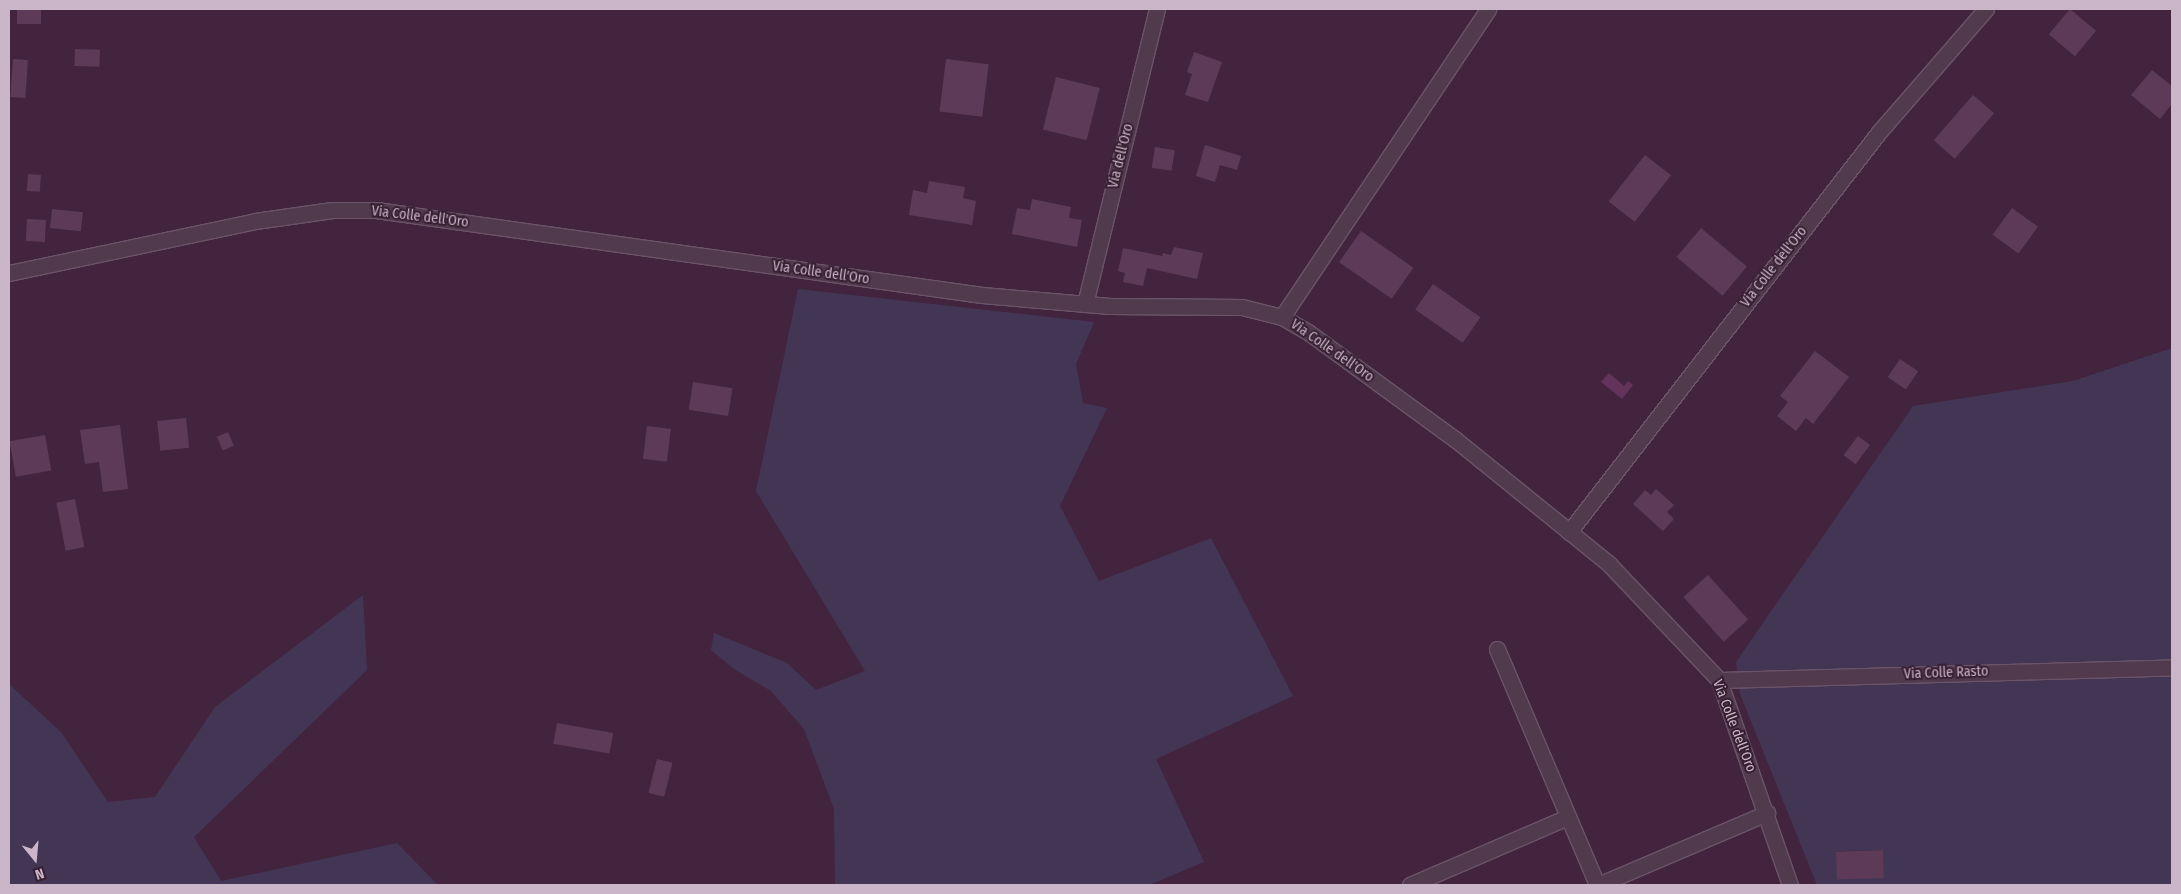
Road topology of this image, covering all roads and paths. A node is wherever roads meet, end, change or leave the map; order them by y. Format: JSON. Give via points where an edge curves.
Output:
{"nodes":[{"id":1,"x":1157,"y":9,"type":"edge"},
{"id":2,"x":1488,"y":9,"type":"edge"},
{"id":3,"x":1986,"y":9,"type":"edge"},
{"id":4,"x":9,"y":273,"type":"edge"},
{"id":5,"x":1084,"y":304,"type":"junction"},
{"id":6,"x":1282,"y":317,"type":"junction"},
{"id":7,"x":1569,"y":532,"type":"junction"},
{"id":8,"x":1498,"y":649,"type":"dead end"},
{"id":9,"x":2172,"y":667,"type":"edge"},
{"id":10,"x":1720,"y":680,"type":"junction"},
{"id":11,"x":1767,"y":813,"type":"junction"},
{"id":12,"x":1568,"y":817,"type":"junction"},
{"id":13,"x":1780,"y":850,"type":"junction"},
{"id":14,"x":1410,"y":885,"type":"edge"},
{"id":15,"x":1598,"y":885,"type":"edge"},
{"id":16,"x":1790,"y":885,"type":"edge"},
{"id":17,"x":1797,"y":885,"type":"edge"}],
"edges":[{"from":1,"to":5,"type":"street","name":"Via dell'Oro"},
{"from":2,"to":6,"type":"street"},
{"from":3,"to":7,"type":"street","name":"Via Colle dell'Oro","via":[[1879,132]]},
{"from":4,"to":5,"type":"street","name":"Via Colle dell'Oro","via":[[255,220],[352,210],[421,215],[982,295]]},
{"from":5,"to":6,"type":"street","name":"Via Colle dell'Oro","via":[[1242,307]]},
{"from":6,"to":7,"type":"street","name":"Via Colle dell'Oro","via":[[1308,332],[1456,440]]},
{"from":7,"to":10,"type":"street","name":"Via Colle dell'Oro","via":[[1609,564]]},
{"from":8,"to":12,"type":"street"},
{"from":9,"to":10,"type":"street","name":"Via Colle Rasto"},
{"from":10,"to":11,"type":"street","name":"Via Colle dell'Oro"},
{"from":11,"to":13,"type":"street","name":"Via Colle dell'Oro"},
{"from":11,"to":15,"type":"street"},
{"from":12,"to":14,"type":"street"},
{"from":12,"to":15,"type":"street"},
{"from":13,"to":16,"type":"street","name":"Via Colle dell'Oro"},
{"from":13,"to":17,"type":"street"}]}
